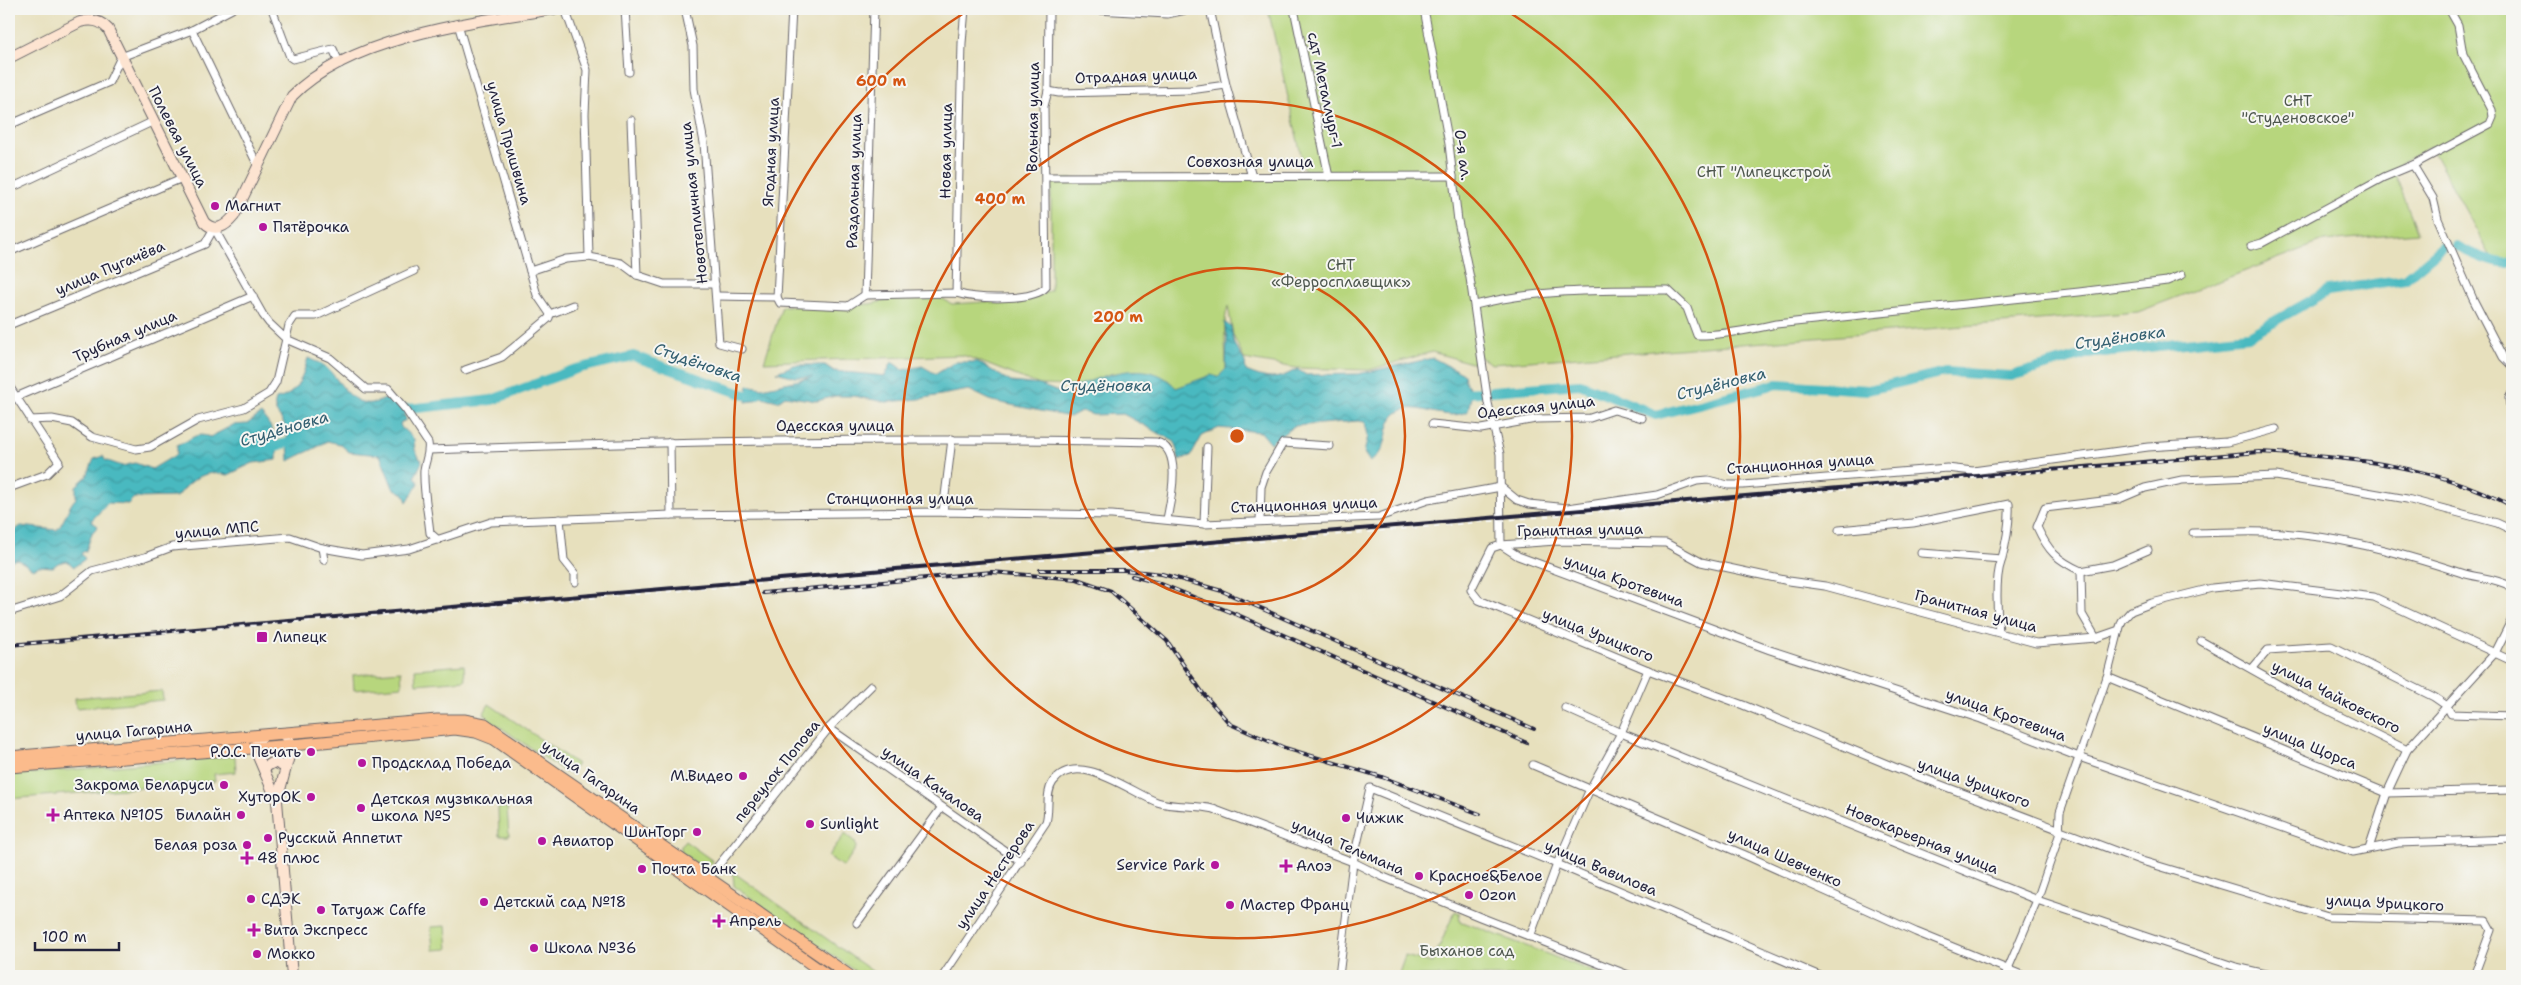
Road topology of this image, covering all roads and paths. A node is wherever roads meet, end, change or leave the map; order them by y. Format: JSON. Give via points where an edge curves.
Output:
{"nodes":[{"id":1,"x":232,"y":9,"type":"edge"},
{"id":2,"x":272,"y":9,"type":"edge"},
{"id":3,"x":554,"y":9,"type":"edge"},
{"id":4,"x":565,"y":9,"type":"edge"},
{"id":5,"x":625,"y":9,"type":"edge"},
{"id":6,"x":685,"y":9,"type":"edge"},
{"id":7,"x":792,"y":9,"type":"edge"},
{"id":8,"x":874,"y":9,"type":"edge"},
{"id":9,"x":965,"y":9,"type":"edge"},
{"id":10,"x":1049,"y":9,"type":"edge"},
{"id":11,"x":1080,"y":9,"type":"edge"},
{"id":12,"x":1190,"y":9,"type":"edge"},
{"id":13,"x":1210,"y":9,"type":"edge"},
{"id":14,"x":1294,"y":9,"type":"edge"},
{"id":15,"x":1424,"y":9,"type":"edge"},
{"id":16,"x":2449,"y":9,"type":"edge"},
{"id":17,"x":458,"y":24,"type":"junction"},
{"id":18,"x":192,"y":30,"type":"junction"},
{"id":19,"x":121,"y":57,"type":"junction"},
{"id":20,"x":9,"y":58,"type":"edge"},
{"id":21,"x":340,"y":64,"type":"junction"},
{"id":22,"x":629,"y":72,"type":"dead end"},
{"id":23,"x":1226,"y":85,"type":"junction"},
{"id":24,"x":1048,"y":91,"type":"junction"},
{"id":25,"x":632,"y":120,"type":"dead end"},
{"id":26,"x":154,"y":121,"type":"junction"},
{"id":27,"x":9,"y":125,"type":"edge"},
{"id":28,"x":2413,"y":164,"type":"junction"},
{"id":29,"x":258,"y":166,"type":"junction"},
{"id":30,"x":1453,"y":176,"type":"junction"},
{"id":31,"x":1046,"y":177,"type":"junction"},
{"id":32,"x":1252,"y":177,"type":"junction"},
{"id":33,"x":1328,"y":177,"type":"junction"},
{"id":34,"x":182,"y":178,"type":"junction"},
{"id":35,"x":9,"y":189,"type":"edge"},
{"id":36,"x":214,"y":228,"type":"junction"},
{"id":37,"x":2251,"y":246,"type":"dead end"},
{"id":38,"x":9,"y":252,"type":"edge"},
{"id":39,"x":589,"y":257,"type":"junction"},
{"id":40,"x":414,"y":271,"type":"dead end"},
{"id":41,"x":530,"y":271,"type":"junction"},
{"id":42,"x":637,"y":275,"type":"junction"},
{"id":43,"x":2182,"y":275,"type":"dead end"},
{"id":44,"x":715,"y":284,"type":"junction"},
{"id":45,"x":956,"y":293,"type":"junction"},
{"id":46,"x":865,"y":295,"type":"junction"},
{"id":47,"x":253,"y":296,"type":"junction"},
{"id":48,"x":717,"y":296,"type":"junction"},
{"id":49,"x":776,"y":297,"type":"junction"},
{"id":50,"x":573,"y":305,"type":"dead end"},
{"id":51,"x":1474,"y":305,"type":"junction"},
{"id":52,"x":550,"y":314,"type":"junction"},
{"id":53,"x":9,"y":325,"type":"edge"},
{"id":54,"x":286,"y":338,"type":"junction"},
{"id":55,"x":742,"y":349,"type":"dead end"},
{"id":56,"x":2512,"y":366,"type":"edge"},
{"id":57,"x":465,"y":370,"type":"dead end"},
{"id":58,"x":9,"y":386,"type":"edge"},
{"id":59,"x":2512,"y":393,"type":"edge"},
{"id":60,"x":12,"y":399,"type":"edge"},
{"id":61,"x":1642,"y":418,"type":"dead end"},
{"id":62,"x":30,"y":420,"type":"junction"},
{"id":63,"x":1432,"y":424,"type":"dead end"},
{"id":64,"x":1493,"y":425,"type":"junction"},
{"id":65,"x":2512,"y":425,"type":"edge"},
{"id":66,"x":2276,"y":429,"type":"dead end"},
{"id":67,"x":952,"y":439,"type":"junction"},
{"id":68,"x":670,"y":442,"type":"junction"},
{"id":69,"x":1330,"y":446,"type":"dead end"},
{"id":70,"x":1207,"y":447,"type":"dead end"},
{"id":71,"x":429,"y":450,"type":"junction"},
{"id":72,"x":9,"y":488,"type":"edge"},
{"id":73,"x":1501,"y":488,"type":"junction"},
{"id":74,"x":943,"y":512,"type":"junction"},
{"id":75,"x":671,"y":515,"type":"junction"},
{"id":76,"x":1167,"y":518,"type":"junction"},
{"id":77,"x":560,"y":520,"type":"junction"},
{"id":78,"x":1260,"y":520,"type":"junction"},
{"id":79,"x":1204,"y":524,"type":"junction"},
{"id":80,"x":1839,"y":530,"type":"dead end"},
{"id":81,"x":2512,"y":530,"type":"edge"},
{"id":82,"x":2193,"y":534,"type":"dead end"},
{"id":83,"x":438,"y":540,"type":"junction"},
{"id":84,"x":1501,"y":545,"type":"junction"},
{"id":85,"x":322,"y":548,"type":"junction"},
{"id":86,"x":2148,"y":550,"type":"dead end"},
{"id":87,"x":1921,"y":553,"type":"dead end"},
{"id":88,"x":2002,"y":559,"type":"junction"},
{"id":89,"x":324,"y":560,"type":"dead end"},
{"id":90,"x":2081,"y":570,"type":"junction"},
{"id":91,"x":575,"y":582,"type":"dead end"},
{"id":92,"x":2512,"y":587,"type":"edge"},
{"id":93,"x":9,"y":612,"type":"edge"},
{"id":94,"x":2512,"y":619,"type":"edge"},
{"id":95,"x":2119,"y":630,"type":"junction"},
{"id":96,"x":1999,"y":632,"type":"junction"},
{"id":97,"x":2096,"y":638,"type":"junction"},
{"id":98,"x":2200,"y":641,"type":"dead end"},
{"id":99,"x":2495,"y":653,"type":"junction"},
{"id":100,"x":2512,"y":661,"type":"edge"},
{"id":101,"x":2252,"y":669,"type":"junction"},
{"id":102,"x":1648,"y":670,"type":"junction"},
{"id":103,"x":2107,"y":677,"type":"junction"},
{"id":104,"x":871,"y":686,"type":"dead end"},
{"id":105,"x":2447,"y":706,"type":"junction"},
{"id":106,"x":1565,"y":708,"type":"dead end"},
{"id":107,"x":2512,"y":716,"type":"edge"},
{"id":108,"x":829,"y":728,"type":"junction"},
{"id":109,"x":278,"y":733,"type":"junction"},
{"id":110,"x":1621,"y":733,"type":"junction"},
{"id":111,"x":263,"y":735,"type":"junction"},
{"id":112,"x":292,"y":745,"type":"junction"},
{"id":113,"x":254,"y":747,"type":"junction"},
{"id":114,"x":2407,"y":750,"type":"junction"},
{"id":115,"x":9,"y":756,"type":"edge"},
{"id":116,"x":2079,"y":757,"type":"junction"},
{"id":117,"x":43,"y":759,"type":"junction"},
{"id":118,"x":1533,"y":765,"type":"dead end"},
{"id":119,"x":9,"y":767,"type":"edge"},
{"id":120,"x":285,"y":767,"type":"junction"},
{"id":121,"x":264,"y":768,"type":"junction"},
{"id":122,"x":1053,"y":782,"type":"joint"},
{"id":123,"x":1590,"y":789,"type":"junction"},
{"id":124,"x":2512,"y":790,"type":"edge"},
{"id":125,"x":2387,"y":792,"type":"junction"},
{"id":126,"x":277,"y":796,"type":"junction"},
{"id":127,"x":594,"y":804,"type":"junction"},
{"id":128,"x":942,"y":807,"type":"junction"},
{"id":129,"x":2058,"y":829,"type":"junction"},
{"id":130,"x":2512,"y":839,"type":"edge"},
{"id":131,"x":2369,"y":848,"type":"junction"},
{"id":132,"x":1021,"y":862,"type":"junction"},
{"id":133,"x":1352,"y":862,"type":"junction"},
{"id":134,"x":1557,"y":864,"type":"junction"},
{"id":135,"x":709,"y":877,"type":"junction"},
{"id":136,"x":2037,"y":900,"type":"junction"},
{"id":137,"x":857,"y":923,"type":"dead end"},
{"id":138,"x":1530,"y":937,"type":"junction"},
{"id":139,"x":2006,"y":973,"type":"edge"},
{"id":140,"x":292,"y":976,"type":"edge"},
{"id":141,"x":828,"y":976,"type":"edge"},
{"id":142,"x":850,"y":976,"type":"edge"},
{"id":143,"x":942,"y":976,"type":"edge"},
{"id":144,"x":1339,"y":976,"type":"edge"},
{"id":145,"x":1631,"y":976,"type":"edge"},
{"id":146,"x":1820,"y":976,"type":"edge"},
{"id":147,"x":2024,"y":976,"type":"edge"},
{"id":148,"x":2275,"y":976,"type":"edge"},
{"id":149,"x":2474,"y":976,"type":"edge"}],
"edges":[{"from":1,"to":18,"type":"street"},
{"from":2,"to":21,"type":"street","via":[[290,57],[293,59],[333,49]]},
{"from":3,"to":17,"type":"street"},
{"from":4,"to":39,"type":"street","via":[[587,70]]},
{"from":5,"to":22,"type":"street"},
{"from":6,"to":44,"type":"street","name":"Новотепличная улица","via":[[693,46],[694,89],[704,143]]},
{"from":7,"to":49,"type":"street","name":"Ягодная улица"},
{"from":8,"to":46,"type":"street","name":"Раздольная улица"},
{"from":9,"to":45,"type":"street","name":"Новая улица"},
{"from":10,"to":24,"type":"street","name":"Вольная улица"},
{"from":11,"to":12,"type":"street","via":[[1167,14]]},
{"from":13,"to":23,"type":"street"},
{"from":14,"to":33,"type":"street","name":"сдт Металлург-1"},
{"from":15,"to":30,"type":"street","name":"0-я ал."},
{"from":16,"to":28,"type":"street","via":[[2458,25],[2464,54],[2493,117],[2490,124]]},
{"from":17,"to":21,"type":"street","via":[[384,44]]},
{"from":17,"to":41,"type":"street","name":"улица Пришвина"},
{"from":18,"to":19,"type":"street"},
{"from":18,"to":29,"type":"street"},
{"from":19,"to":20,"type":"street","name":"Полевая улица","via":[[108,29],[96,21],[80,22]]},
{"from":19,"to":26,"type":"street","name":"Полевая улица"},
{"from":19,"to":27,"type":"street","via":[[109,82]]},
{"from":21,"to":29,"type":"street","via":[[305,82],[292,96]]},
{"from":23,"to":24,"type":"street","name":"Отрадная улица","via":[[1174,90]]},
{"from":23,"to":32,"type":"street"},
{"from":24,"to":31,"type":"street","name":"Вольная улица","via":[[1044,106]]},
{"from":25,"to":42,"type":"street"},
{"from":26,"to":34,"type":"street","name":"Полевая улица"},
{"from":26,"to":35,"type":"street"},
{"from":28,"to":37,"type":"street","via":[[2262,244]]},
{"from":28,"to":56,"type":"street","via":[[2434,198],[2438,219],[2473,299],[2503,357]]},
{"from":29,"to":36,"type":"street","via":[[234,216],[222,227]]},
{"from":30,"to":33,"type":"street","name":"Совхозная улица"},
{"from":30,"to":51,"type":"street","name":"0-я ал."},
{"from":31,"to":32,"type":"street","name":"Совхозная улица"},
{"from":31,"to":45,"type":"street","name":"Вольная улица","via":[[1046,286],[1042,292],[1030,296],[969,297]]},
{"from":32,"to":33,"type":"street","name":"Совхозная улица"},
{"from":34,"to":36,"type":"street","name":"Полевая улица","via":[[204,222]]},
{"from":34,"to":38,"type":"street"},
{"from":36,"to":47,"type":"street","name":"Полевая улица"},
{"from":36,"to":53,"type":"street","name":"улица Пугачёва","via":[[205,244]]},
{"from":39,"to":41,"type":"street","via":[[566,259]]},
{"from":39,"to":42,"type":"street","via":[[621,262]]},
{"from":40,"to":54,"type":"street","via":[[316,316],[295,316],[289,324]]},
{"from":41,"to":52,"type":"street","via":[[537,295]]},
{"from":42,"to":44,"type":"street","via":[[664,284]]},
{"from":43,"to":51,"type":"street","via":[[2166,281],[2079,292],[1786,323],[1705,335],[1697,335],[1687,308],[1668,290],[1524,296]]},
{"from":44,"to":48,"type":"street","name":"Новотепличная улица"},
{"from":45,"to":46,"type":"street"},
{"from":46,"to":49,"type":"street","via":[[848,306],[780,303]]},
{"from":47,"to":54,"type":"street","name":"Полевая улица","via":[[269,323]]},
{"from":47,"to":60,"type":"street","name":"Трубная улица"},
{"from":48,"to":49,"type":"street"},
{"from":48,"to":55,"type":"street","name":"Новотепличная улица","via":[[719,343]]},
{"from":50,"to":52,"type":"street"},
{"from":51,"to":64,"type":"street","name":"0-я ал."},
{"from":52,"to":57,"type":"street","via":[[550,318],[502,358]]},
{"from":54,"to":62,"type":"street","via":[[276,382],[269,393],[244,408],[198,420],[150,447],[136,449],[92,437],[72,423],[52,419]]},
{"from":54,"to":71,"type":"street","via":[[330,358],[366,389],[388,389],[424,435]]},
{"from":58,"to":60,"type":"street"},
{"from":59,"to":65,"type":"street","via":[[2509,398]]},
{"from":60,"to":62,"type":"street"},
{"from":61,"to":64,"type":"street","name":"Одесская улица","via":[[1614,410],[1590,418],[1536,419]]},
{"from":62,"to":72,"type":"street","via":[[59,462],[46,474]]},
{"from":63,"to":64,"type":"street","name":"Одесская улица","via":[[1481,429]]},
{"from":64,"to":73,"type":"street","name":"0-я ал.","via":[[1500,454]]},
{"from":66,"to":73,"type":"street","name":"Станционная улица","via":[[2227,442],[2148,447],[1974,470],[1947,468],[1743,485],[1697,481],[1657,495],[1568,508],[1529,504]]},
{"from":67,"to":68,"type":"street","name":"Одесская улица"},
{"from":67,"to":74,"type":"street"},
{"from":67,"to":76,"type":"street","name":"Одесская улица","via":[[1163,444],[1173,465]]},
{"from":68,"to":71,"type":"street","name":"Одесская улица"},
{"from":68,"to":75,"type":"street"},
{"from":69,"to":78,"type":"street","via":[[1283,443],[1266,472],[1261,488]]},
{"from":70,"to":79,"type":"street"},
{"from":71,"to":83,"type":"street","via":[[424,469],[424,490],[430,533]]},
{"from":73,"to":78,"type":"street","name":"Станционная улица","via":[[1428,500],[1379,517]]},
{"from":73,"to":84,"type":"street","name":"0-я ал."},
{"from":74,"to":75,"type":"street","name":"Станционная улица"},
{"from":74,"to":76,"type":"street","name":"Станционная улица"},
{"from":75,"to":77,"type":"street","name":"Станционная улица"},
{"from":76,"to":79,"type":"street","name":"Станционная улица"},
{"from":77,"to":83,"type":"street","name":"Станционная улица","via":[[491,522]]},
{"from":77,"to":91,"type":"street","via":[[564,560],[576,574]]},
{"from":78,"to":79,"type":"street","name":"Станционная улица"},
{"from":80,"to":88,"type":"street","via":[[1913,523],[2009,504],[2010,517]]},
{"from":81,"to":90,"type":"street","via":[[2407,499],[2276,476],[2182,480],[2146,488],[2119,499],[2046,508],[2037,527],[2046,546],[2063,563]]},
{"from":82,"to":92,"type":"street","via":[[2264,532],[2339,540],[2392,550]]},
{"from":83,"to":85,"type":"street","name":"улица МПС","via":[[410,549],[362,555]]},
{"from":84,"to":96,"type":"street","name":"Гранитная улица","via":[[1556,541],[1666,543],[1700,562],[1825,586]]},
{"from":84,"to":102,"type":"street","name":"улица Урицкого","via":[[1492,548],[1476,577],[1472,590],[1479,600]]},
{"from":84,"to":116,"type":"street","name":"улица Кротевича","via":[[1518,556],[1761,647],[1980,718]]},
{"from":85,"to":89,"type":"street"},
{"from":85,"to":93,"type":"street","name":"улица МПС","via":[[290,537],[172,547],[92,571],[60,596]]},
{"from":86,"to":90,"type":"street","via":[[2113,565]]},
{"from":87,"to":88,"type":"street"},
{"from":88,"to":96,"type":"street","via":[[1996,612]]},
{"from":90,"to":97,"type":"street","via":[[2082,614]]},
{"from":94,"to":99,"type":"street"},
{"from":95,"to":97,"type":"street","name":"Гранитная улица"},
{"from":95,"to":99,"type":"street","via":[[2131,611],[2152,603],[2212,588],[2260,583],[2374,597]]},
{"from":95,"to":103,"type":"street"},
{"from":96,"to":97,"type":"street","name":"Гранитная улица","via":[[2036,643]]},
{"from":98,"to":101,"type":"street","name":"улица Чайковского"},
{"from":99,"to":100,"type":"street"},
{"from":99,"to":105,"type":"street"},
{"from":101,"to":105,"type":"street","name":"улица Чайковского","via":[[2268,650],[2331,646]]},
{"from":101,"to":114,"type":"street","name":"улица Чайковского"},
{"from":102,"to":110,"type":"street"},
{"from":102,"to":129,"type":"street","name":"улица Урицкого"},
{"from":103,"to":116,"type":"street"},
{"from":103,"to":125,"type":"street","name":"улица Щорса"},
{"from":104,"to":108,"type":"street","name":"переулок Попова"},
{"from":105,"to":107,"type":"street","name":"улица Чайковского","via":[[2451,714]]},
{"from":105,"to":114,"type":"street"},
{"from":106,"to":110,"type":"street","name":"Новокарьерная улица"},
{"from":108,"to":128,"type":"street","name":"улица Качалова"},
{"from":108,"to":135,"type":"street","name":"переулок Попова"},
{"from":109,"to":111,"type":"main road","name":"улица Гагарина"},
{"from":109,"to":112,"type":"street"},
{"from":109,"to":127,"type":"main road","name":"улица Гагарина","via":[[437,720],[485,724]]},
{"from":110,"to":123,"type":"street"},
{"from":110,"to":136,"type":"street","name":"Новокарьерная улица"},
{"from":111,"to":113,"type":"street"},
{"from":111,"to":117,"type":"main road","name":"улица Гагарина"},
{"from":112,"to":113,"type":"main road","name":"улица Гагарина"},
{"from":112,"to":120,"type":"street"},
{"from":112,"to":127,"type":"main road","name":"улица Гагарина","via":[[455,729],[476,732],[494,739]]},
{"from":113,"to":117,"type":"main road","name":"улица Гагарина"},
{"from":113,"to":121,"type":"street"},
{"from":114,"to":125,"type":"street"},
{"from":115,"to":117,"type":"main road","name":"улица Гагарина"},
{"from":116,"to":129,"type":"street","via":[[2060,812]]},
{"from":116,"to":131,"type":"street","name":"улица Кротевича","via":[[2353,852]]},
{"from":117,"to":119,"type":"main road","name":"улица Гагарина"},
{"from":118,"to":123,"type":"street","name":"улица Шевченко"},
{"from":120,"to":121,"type":"street","via":[[274,762]]},
{"from":120,"to":126,"type":"street"},
{"from":121,"to":126,"type":"street"},
{"from":122,"to":132,"type":"street","name":"улица Нестерова","via":[[1046,822]]},
{"from":122,"to":133,"type":"street","name":"улица Тельмана","via":[[1066,771],[1089,769],[1157,802],[1213,809]]},
{"from":123,"to":134,"type":"street"},
{"from":123,"to":139,"type":"street","name":"улица Шевченко"},
{"from":124,"to":125,"type":"street","name":"улица Щорса"},
{"from":125,"to":131,"type":"street"},
{"from":126,"to":140,"type":"street"},
{"from":127,"to":135,"type":"main road","name":"улица Гагарина"},
{"from":127,"to":141,"type":"main road","name":"улица Гагарина"},
{"from":128,"to":132,"type":"street","name":"улица Качалова"},
{"from":128,"to":137,"type":"street"},
{"from":129,"to":136,"type":"street","via":[[2059,836]]},
{"from":129,"to":149,"type":"street","name":"улица Урицкого","via":[[2142,861],[2328,917],[2486,921],[2491,930]]},
{"from":130,"to":131,"type":"street","name":"улица Кротевича","via":[[2398,843]]},
{"from":132,"to":143,"type":"street","name":"улица Нестерова"},
{"from":133,"to":134,"type":"street","name":"улица Вавилова","via":[[1370,788]]},
{"from":133,"to":138,"type":"street","name":"улица Тельмана"},
{"from":133,"to":144,"type":"street"},
{"from":134,"to":138,"type":"street"},
{"from":134,"to":146,"type":"street","name":"улица Вавилова"},
{"from":135,"to":142,"type":"main road","name":"улица Гагарина"},
{"from":136,"to":139,"type":"street"},
{"from":136,"to":148,"type":"street","name":"Новокарьерная улица","via":[[2236,967]]},
{"from":138,"to":145,"type":"street","name":"улица Тельмана"},
{"from":139,"to":147,"type":"street","name":"улица Шевченко"}]}
